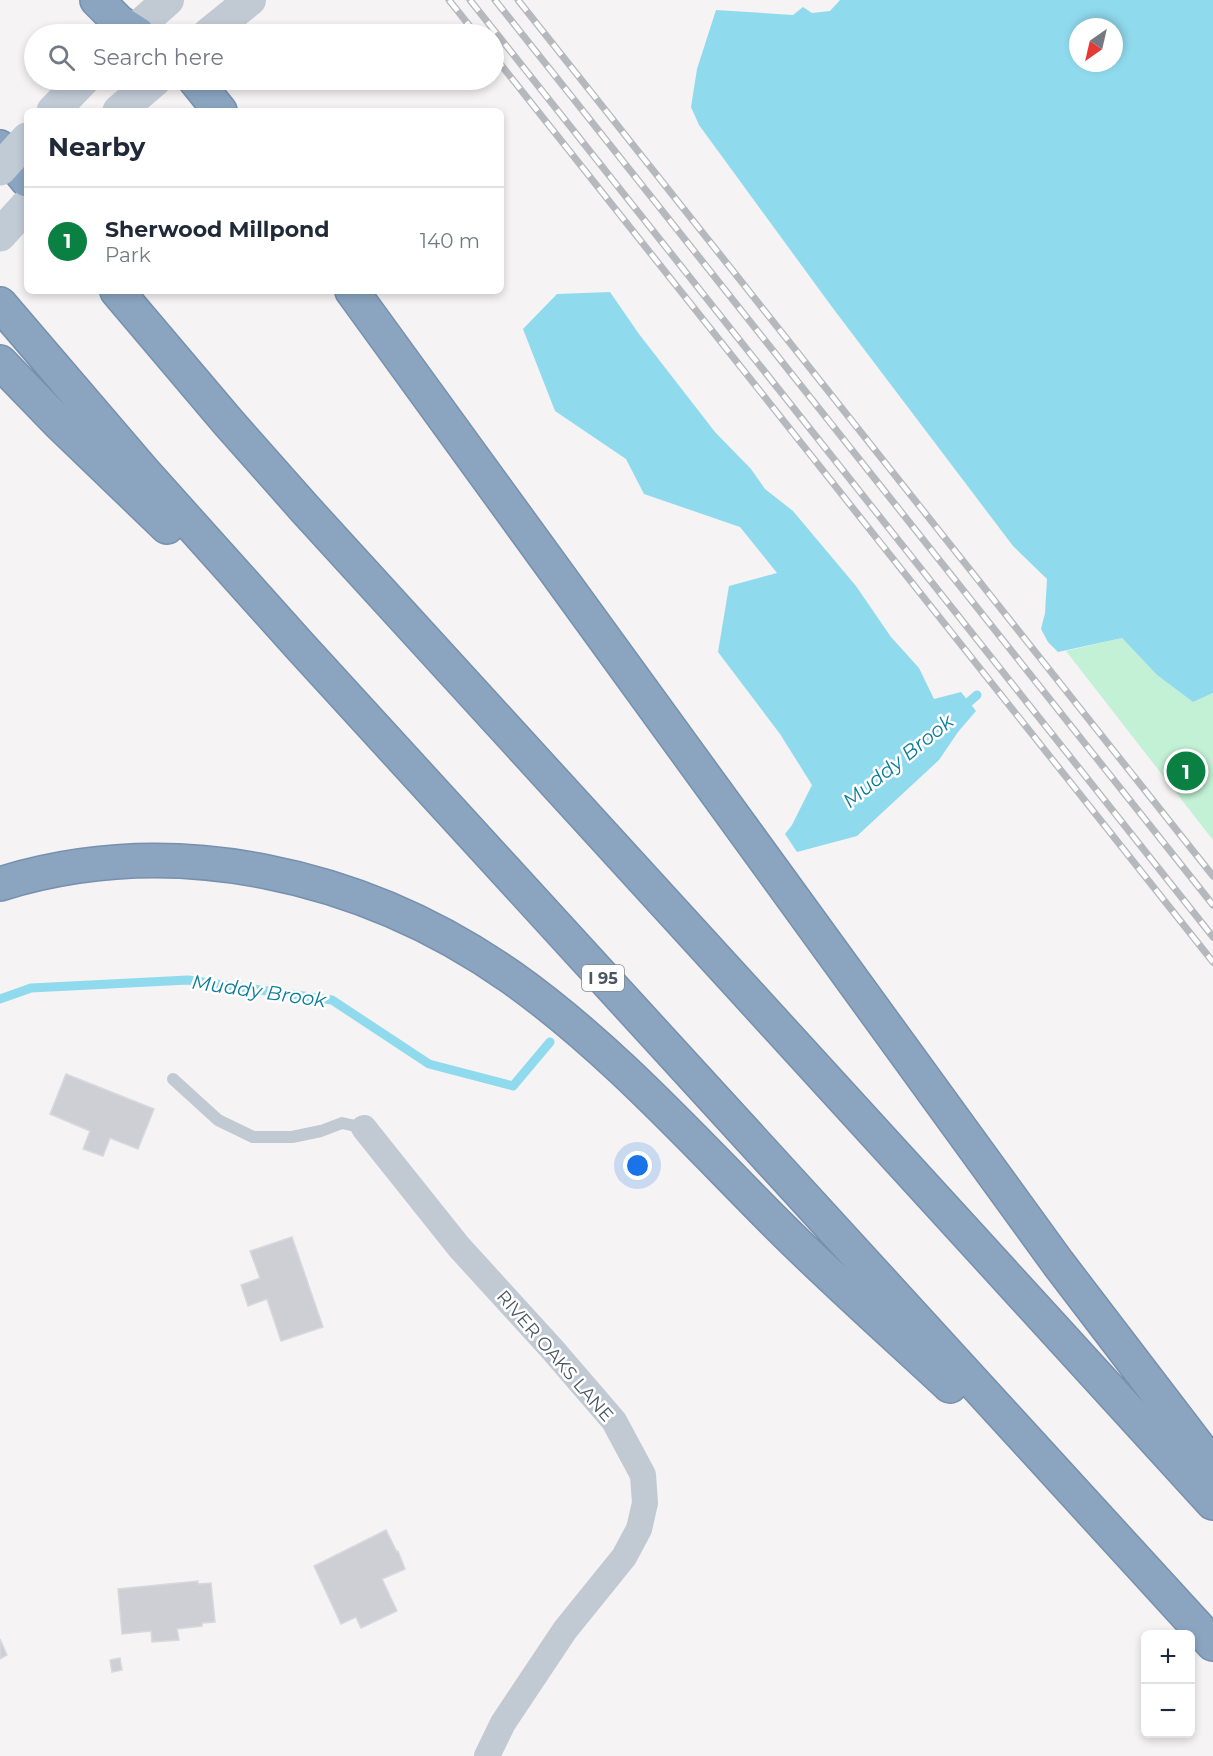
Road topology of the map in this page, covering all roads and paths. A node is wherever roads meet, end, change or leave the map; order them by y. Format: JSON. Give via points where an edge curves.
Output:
{"nodes":[{"id":1,"x":97,"y":0,"type":"edge"},
{"id":2,"x":168,"y":0,"type":"edge"},
{"id":3,"x":250,"y":0,"type":"edge"},
{"id":4,"x":122,"y":24,"type":"edge"},
{"id":5,"x":143,"y":24,"type":"edge"},
{"id":6,"x":220,"y":24,"type":"edge"},
{"id":7,"x":72,"y":90,"type":"edge"},
{"id":8,"x":143,"y":90,"type":"edge"},
{"id":9,"x":203,"y":90,"type":"edge"},
{"id":10,"x":56,"y":108,"type":"edge"},
{"id":11,"x":122,"y":108,"type":"edge"},
{"id":12,"x":218,"y":108,"type":"edge"},
{"id":13,"x":24,"y":142,"type":"edge"},
{"id":14,"x":0,"y":147,"type":"edge"},
{"id":15,"x":0,"y":169,"type":"edge"},
{"id":16,"x":24,"y":176,"type":"edge"},
{"id":17,"x":24,"y":208,"type":"edge"},
{"id":18,"x":0,"y":235,"type":"edge"},
{"id":19,"x":120,"y":294,"type":"edge"},
{"id":20,"x":354,"y":294,"type":"edge"},
{"id":21,"x":0,"y":304,"type":"edge"},
{"id":22,"x":0,"y":362,"type":"edge"},
{"id":23,"x":299,"y":645,"type":"junction"},
{"id":24,"x":0,"y":884,"type":"edge"},
{"id":25,"x":172,"y":1079,"type":"dead end"},
{"id":26,"x":364,"y":1128,"type":"joint"},
{"id":27,"x":1213,"y":1466,"type":"edge"},
{"id":28,"x":1213,"y":1503,"type":"edge"},
{"id":29,"x":1124,"y":1546,"type":"junction"},
{"id":30,"x":1213,"y":1644,"type":"edge"},
{"id":31,"x":487,"y":1756,"type":"edge"}],
"edges":[{"from":1,"to":4,"type":"highway"},
{"from":2,"to":5,"type":"street"},
{"from":3,"to":6,"type":"street"},
{"from":7,"to":10,"type":"main road"},
{"from":8,"to":11,"type":"main road"},
{"from":9,"to":12,"type":"highway"},
{"from":13,"to":15,"type":"main road","bridge":true},
{"from":14,"to":16,"type":"highway"},
{"from":17,"to":18,"type":"main road"},
{"from":19,"to":28,"type":"highway","via":[[313,518]]},
{"from":20,"to":27,"type":"highway","via":[[1058,1263]]},
{"from":21,"to":23,"type":"highway","number":"I 95"},
{"from":22,"to":23,"type":"highway","via":[[134,495]]},
{"from":23,"to":29,"type":"highway","number":"I 95"},
{"from":24,"to":29,"type":"highway","via":[[57,870],[142,861],[243,867],[341,890],[387,907],[471,951],[549,1007],[622,1070],[792,1239]]},
{"from":25,"to":26,"type":"lane","via":[[218,1120],[254,1137],[292,1137],[342,1123]]},
{"from":26,"to":31,"type":"street","name":"RIVER OAKS LANE","via":[[459,1247],[614,1421],[643,1476],[645,1503],[629,1547],[566,1630],[503,1723]]},
{"from":29,"to":30,"type":"highway","number":"I 95"}]}
